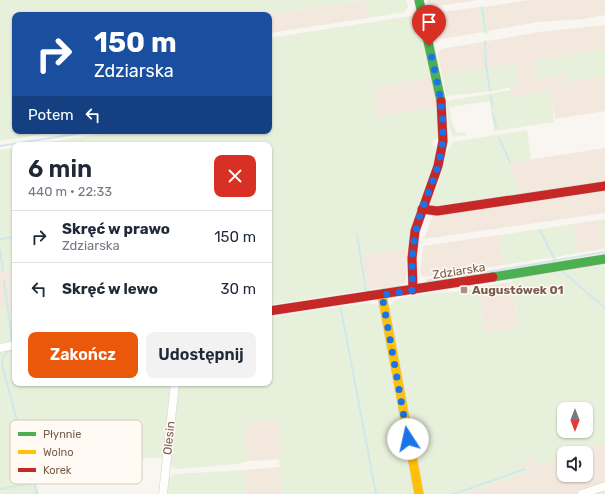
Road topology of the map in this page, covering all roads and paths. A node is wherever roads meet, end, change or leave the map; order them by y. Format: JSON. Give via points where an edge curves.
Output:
{"nodes":[{"id":1,"x":419,"y":0,"type":"edge"},
{"id":2,"x":605,"y":186,"type":"edge"},
{"id":3,"x":422,"y":209,"type":"junction"},
{"id":4,"x":605,"y":259,"type":"edge"},
{"id":5,"x":413,"y":290,"type":"junction"},
{"id":6,"x":382,"y":295,"type":"junction"},
{"id":7,"x":272,"y":311,"type":"edge"},
{"id":8,"x":12,"y":346,"type":"edge"},
{"id":9,"x":0,"y":348,"type":"edge"},
{"id":10,"x":175,"y":386,"type":"edge"},
{"id":11,"x":605,"y":486,"type":"edge"},
{"id":12,"x":163,"y":494,"type":"edge"},
{"id":13,"x":419,"y":494,"type":"edge"},
{"id":14,"x":582,"y":494,"type":"edge"}],
"edges":[{"from":1,"to":3,"type":"street","via":[[441,99],[443,122],[443,141],[438,166]]},
{"from":2,"to":3,"type":"street","via":[[437,211]]},
{"from":3,"to":5,"type":"street","via":[[413,244]]},
{"from":4,"to":5,"type":"street","name":"Zdziarska"},
{"from":5,"to":6,"type":"street","name":"Zdziarska"},
{"from":6,"to":7,"type":"street","name":"Zdziarska"},
{"from":6,"to":13,"type":"street"},
{"from":8,"to":9,"type":"street"},
{"from":10,"to":12,"type":"street","name":"Olesin"},
{"from":11,"to":14,"type":"street"}]}
